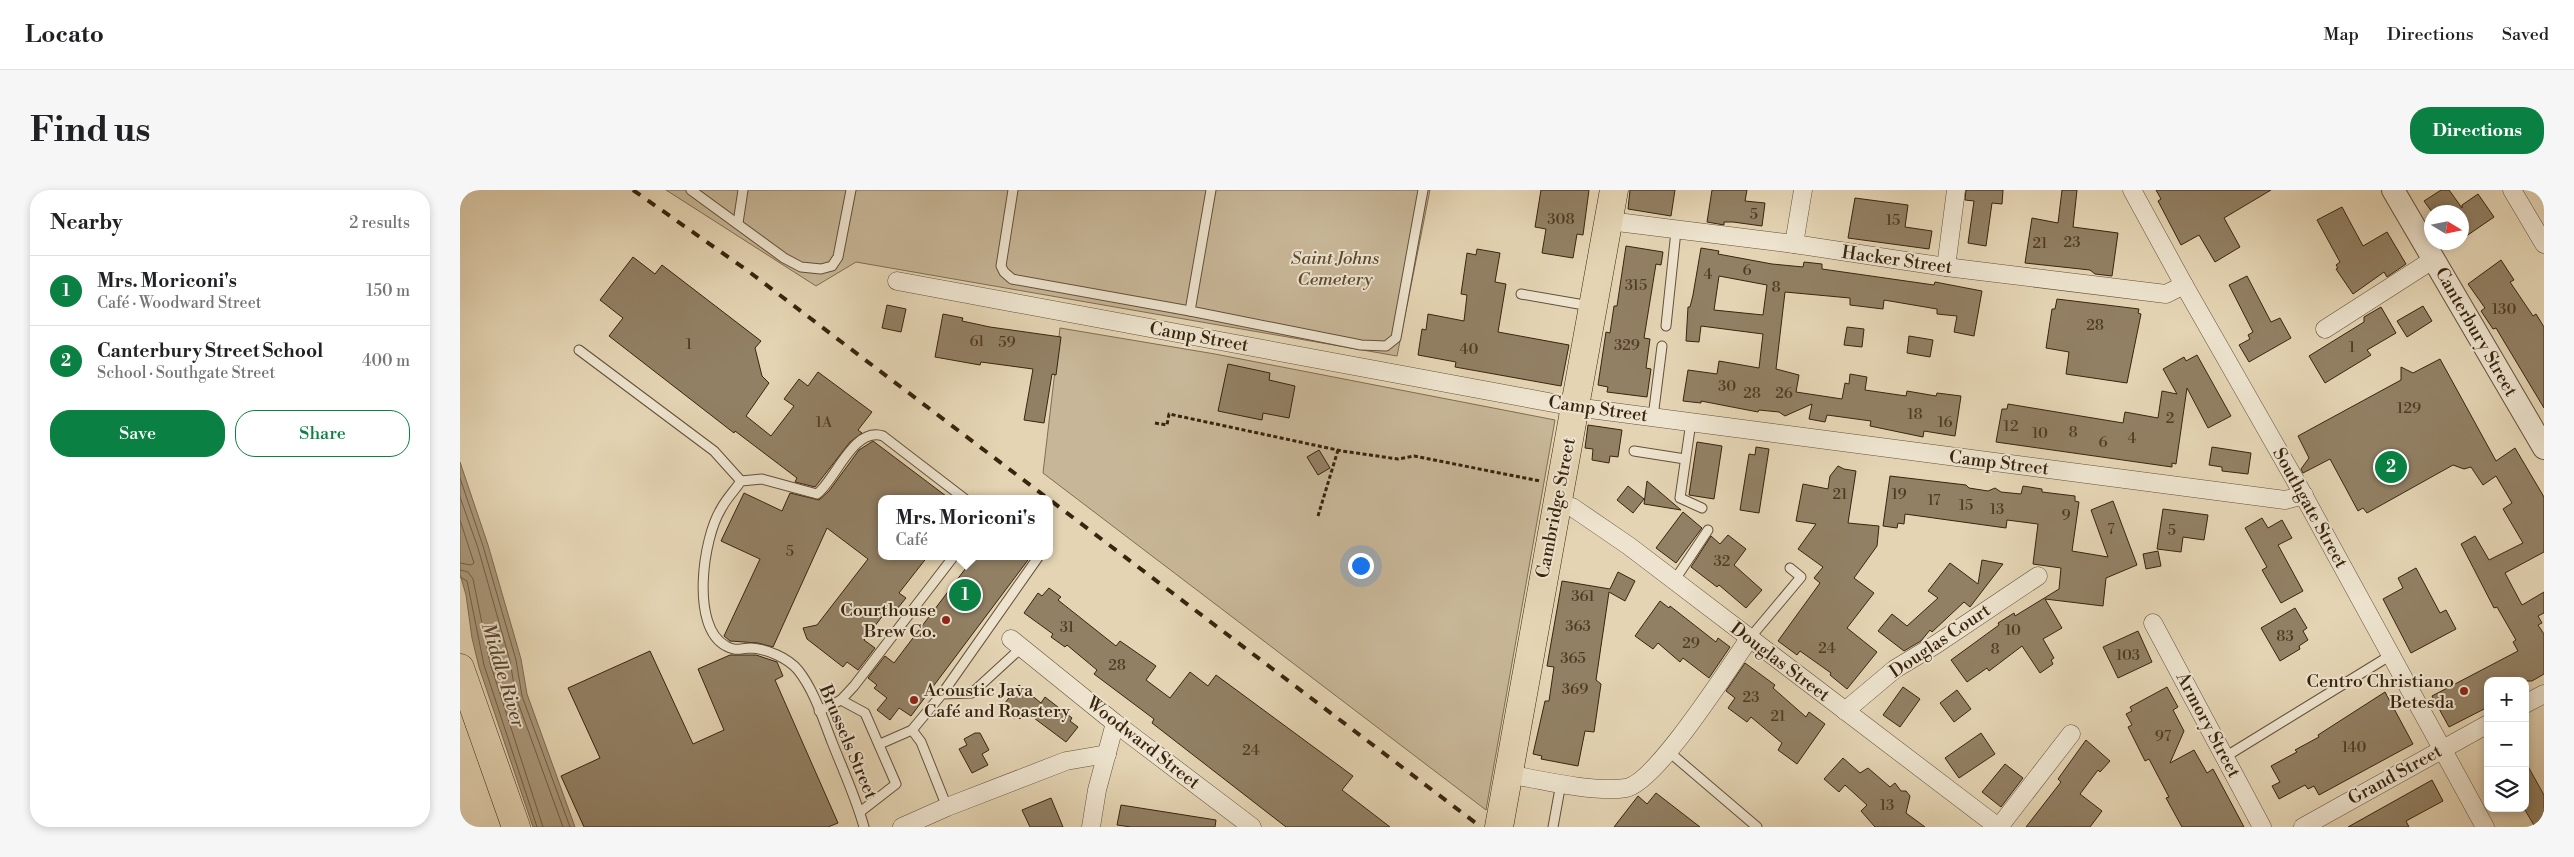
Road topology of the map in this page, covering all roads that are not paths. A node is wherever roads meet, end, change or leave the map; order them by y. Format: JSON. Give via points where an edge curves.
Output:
{"nodes":[{"id":1,"x":691,"y":190,"type":"edge"},
{"id":2,"x":744,"y":190,"type":"edge"},
{"id":3,"x":851,"y":190,"type":"edge"},
{"id":4,"x":1013,"y":190,"type":"edge"},
{"id":5,"x":1211,"y":190,"type":"edge"},
{"id":6,"x":1423,"y":190,"type":"edge"},
{"id":7,"x":1614,"y":190,"type":"edge"},
{"id":8,"x":1804,"y":190,"type":"edge"},
{"id":9,"x":1956,"y":190,"type":"edge"},
{"id":10,"x":2132,"y":190,"type":"edge"},
{"id":11,"x":2393,"y":190,"type":"edge"},
{"id":12,"x":2516,"y":192,"type":"edge"},
{"id":13,"x":1609,"y":221,"type":"junction"},
{"id":14,"x":738,"y":223,"type":"junction"},
{"id":15,"x":1676,"y":231,"type":"junction"},
{"id":16,"x":1794,"y":244,"type":"junction"},
{"id":17,"x":2544,"y":244,"type":"edge"},
{"id":18,"x":2434,"y":259,"type":"junction"},
{"id":19,"x":1946,"y":267,"type":"junction"},
{"id":20,"x":897,"y":281,"type":"dead end"},
{"id":21,"x":2184,"y":286,"type":"junction"},
{"id":22,"x":1521,"y":294,"type":"dead end"},
{"id":23,"x":1593,"y":306,"type":"junction"},
{"id":24,"x":1190,"y":311,"type":"junction"},
{"id":25,"x":1666,"y":326,"type":"dead end"},
{"id":26,"x":2325,"y":329,"type":"dead end"},
{"id":27,"x":1662,"y":346,"type":"dead end"},
{"id":28,"x":579,"y":350,"type":"dead end"},
{"id":29,"x":1575,"y":408,"type":"junction"},
{"id":30,"x":1653,"y":417,"type":"junction"},
{"id":31,"x":1690,"y":422,"type":"junction"},
{"id":32,"x":2544,"y":448,"type":"edge"},
{"id":33,"x":1634,"y":451,"type":"dead end"},
{"id":34,"x":1685,"y":459,"type":"junction"},
{"id":35,"x":741,"y":481,"type":"junction"},
{"id":36,"x":1553,"y":493,"type":"junction"},
{"id":37,"x":960,"y":495,"type":"edge"},
{"id":38,"x":2304,"y":495,"type":"junction"},
{"id":39,"x":1702,"y":508,"type":"dead end"},
{"id":40,"x":1708,"y":530,"type":"dead end"},
{"id":41,"x":951,"y":560,"type":"edge"},
{"id":42,"x":1036,"y":560,"type":"edge"},
{"id":43,"x":1790,"y":568,"type":"dead end"},
{"id":44,"x":2038,"y":576,"type":"dead end"},
{"id":45,"x":1674,"y":581,"type":"junction"},
{"id":46,"x":2154,"y":623,"type":"dead end"},
{"id":47,"x":1749,"y":639,"type":"junction"},
{"id":48,"x":1016,"y":644,"type":"joint"},
{"id":49,"x":2391,"y":655,"type":"junction"},
{"id":50,"x":460,"y":668,"type":"edge"},
{"id":51,"x":942,"y":694,"type":"junction"},
{"id":52,"x":2544,"y":694,"type":"edge"},
{"id":53,"x":841,"y":700,"type":"junction"},
{"id":54,"x":2529,"y":702,"type":"edge"},
{"id":55,"x":819,"y":711,"type":"junction"},
{"id":56,"x":1846,"y":711,"type":"junction"},
{"id":57,"x":1115,"y":723,"type":"junction"},
{"id":58,"x":2484,"y":726,"type":"edge"},
{"id":59,"x":912,"y":730,"type":"junction"},
{"id":60,"x":2071,"y":734,"type":"dead end"},
{"id":61,"x":880,"y":744,"type":"junction"},
{"id":62,"x":2442,"y":748,"type":"junction"},
{"id":63,"x":1668,"y":751,"type":"junction"},
{"id":64,"x":1107,"y":754,"type":"junction"},
{"id":65,"x":2225,"y":757,"type":"junction"},
{"id":66,"x":1508,"y":774,"type":"junction"},
{"id":67,"x":1561,"y":783,"type":"junction"},
{"id":68,"x":947,"y":807,"type":"junction"},
{"id":69,"x":860,"y":812,"type":"junction"},
{"id":70,"x":1500,"y":822,"type":"edge"},
{"id":71,"x":516,"y":827,"type":"edge"},
{"id":72,"x":864,"y":827,"type":"edge"},
{"id":73,"x":902,"y":827,"type":"edge"},
{"id":74,"x":1091,"y":827,"type":"edge"},
{"id":75,"x":1252,"y":827,"type":"edge"},
{"id":76,"x":1553,"y":827,"type":"edge"},
{"id":77,"x":1757,"y":827,"type":"edge"},
{"id":78,"x":1999,"y":827,"type":"edge"},
{"id":79,"x":2262,"y":827,"type":"edge"},
{"id":80,"x":2303,"y":827,"type":"edge"},
{"id":81,"x":2485,"y":827,"type":"edge"}],
"edges":[{"from":1,"to":14,"type":"lane"},
{"from":2,"to":14,"type":"lane"},
{"from":3,"to":14,"type":"lane","via":[[838,257],[832,266],[822,269],[802,267],[784,258]]},
{"from":4,"to":24,"type":"lane","via":[[1000,266],[1012,279]]},
{"from":5,"to":24,"type":"lane"},
{"from":6,"to":24,"type":"lane","via":[[1396,338],[1386,346],[1361,345]]},
{"from":7,"to":13,"type":"main road","name":"Cambridge Street"},
{"from":8,"to":16,"type":"street"},
{"from":9,"to":19,"type":"street"},
{"from":10,"to":21,"type":"street","name":"Southgate Street"},
{"from":11,"to":18,"type":"street","name":"Canterbury Street"},
{"from":12,"to":17,"type":"street"},
{"from":13,"to":15,"type":"street","name":"Hacker Street"},
{"from":13,"to":23,"type":"main road","name":"Cambridge Street"},
{"from":15,"to":16,"type":"street","name":"Hacker Street"},
{"from":15,"to":25,"type":"lane"},
{"from":16,"to":19,"type":"street","name":"Hacker Street"},
{"from":18,"to":26,"type":"street"},
{"from":18,"to":32,"type":"street","name":"Canterbury Street"},
{"from":19,"to":21,"type":"street","name":"Hacker Street","via":[[2166,294]]},
{"from":20,"to":29,"type":"street","name":"Camp Street"},
{"from":21,"to":38,"type":"street","name":"Southgate Street"},
{"from":22,"to":23,"type":"lane"},
{"from":23,"to":29,"type":"main road","name":"Cambridge Street"},
{"from":27,"to":30,"type":"lane"},
{"from":28,"to":35,"type":"lane","via":[[714,451]]},
{"from":29,"to":30,"type":"street","name":"Camp Street"},
{"from":29,"to":36,"type":"main road","name":"Cambridge Street"},
{"from":30,"to":31,"type":"street","name":"Camp Street"},
{"from":31,"to":34,"type":"lane"},
{"from":31,"to":38,"type":"street","name":"Camp Street","via":[[2285,500]]},
{"from":33,"to":34,"type":"lane"},
{"from":34,"to":39,"type":"lane","via":[[1680,498]]},
{"from":35,"to":37,"type":"lane","via":[[762,479],[817,494],[854,447],[864,437],[877,434]]},
{"from":35,"to":55,"type":"lane","name":"Brussels Street","via":[[720,509],[705,559],[708,628],[724,646],[736,650],[751,648],[786,659],[798,671]]},
{"from":36,"to":45,"type":"street","name":"Douglas Street"},
{"from":36,"to":66,"type":"main road","name":"Cambridge Street"},
{"from":38,"to":49,"type":"street","name":"Southgate Street"},
{"from":40,"to":45,"type":"lane"},
{"from":41,"to":53,"type":"lane"},
{"from":42,"to":51,"type":"lane"},
{"from":43,"to":47,"type":"lane","via":[[1801,577]]},
{"from":44,"to":56,"type":"street","name":"Douglas Court","via":[[1935,646],[1895,669]]},
{"from":45,"to":47,"type":"street","name":"Douglas Street"},
{"from":46,"to":65,"type":"street","name":"Armory Street"},
{"from":47,"to":56,"type":"street","name":"Douglas Street"},
{"from":47,"to":63,"type":"street"},
{"from":48,"to":51,"type":"lane","via":[[972,693]]},
{"from":48,"to":57,"type":"street","name":"Woodward Street"},
{"from":49,"to":62,"type":"street","name":"Southgate Street"},
{"from":49,"to":65,"type":"lane"},
{"from":50,"to":71,"type":"main road"},
{"from":51,"to":59,"type":"lane"},
{"from":52,"to":54,"type":"street"},
{"from":53,"to":55,"type":"lane"},
{"from":53,"to":61,"type":"lane","via":[[865,714]]},
{"from":55,"to":69,"type":"lane","name":"Brussels Street"},
{"from":56,"to":78,"type":"street","name":"Douglas Street"},
{"from":57,"to":64,"type":"street"},
{"from":57,"to":75,"type":"street","name":"Woodward Street"},
{"from":58,"to":62,"type":"street","name":"Grand Street"},
{"from":59,"to":61,"type":"lane"},
{"from":59,"to":68,"type":"lane","via":[[921,742]]},
{"from":60,"to":78,"type":"street"},
{"from":61,"to":69,"type":"lane","via":[[896,784]]},
{"from":62,"to":80,"type":"street","name":"Grand Street"},
{"from":62,"to":81,"type":"street","name":"Southgate Street"},
{"from":63,"to":67,"type":"street","via":[[1654,769],[1628,788]]},
{"from":63,"to":77,"type":"lane"},
{"from":64,"to":68,"type":"street","via":[[1066,761]]},
{"from":64,"to":74,"type":"street"},
{"from":65,"to":79,"type":"street","name":"Armory Street"},
{"from":66,"to":67,"type":"street"},
{"from":66,"to":70,"type":"main road","name":"Cambridge Street"},
{"from":67,"to":76,"type":"lane"},
{"from":68,"to":73,"type":"street"},
{"from":69,"to":72,"type":"lane","name":"Brussels Street"}]}
